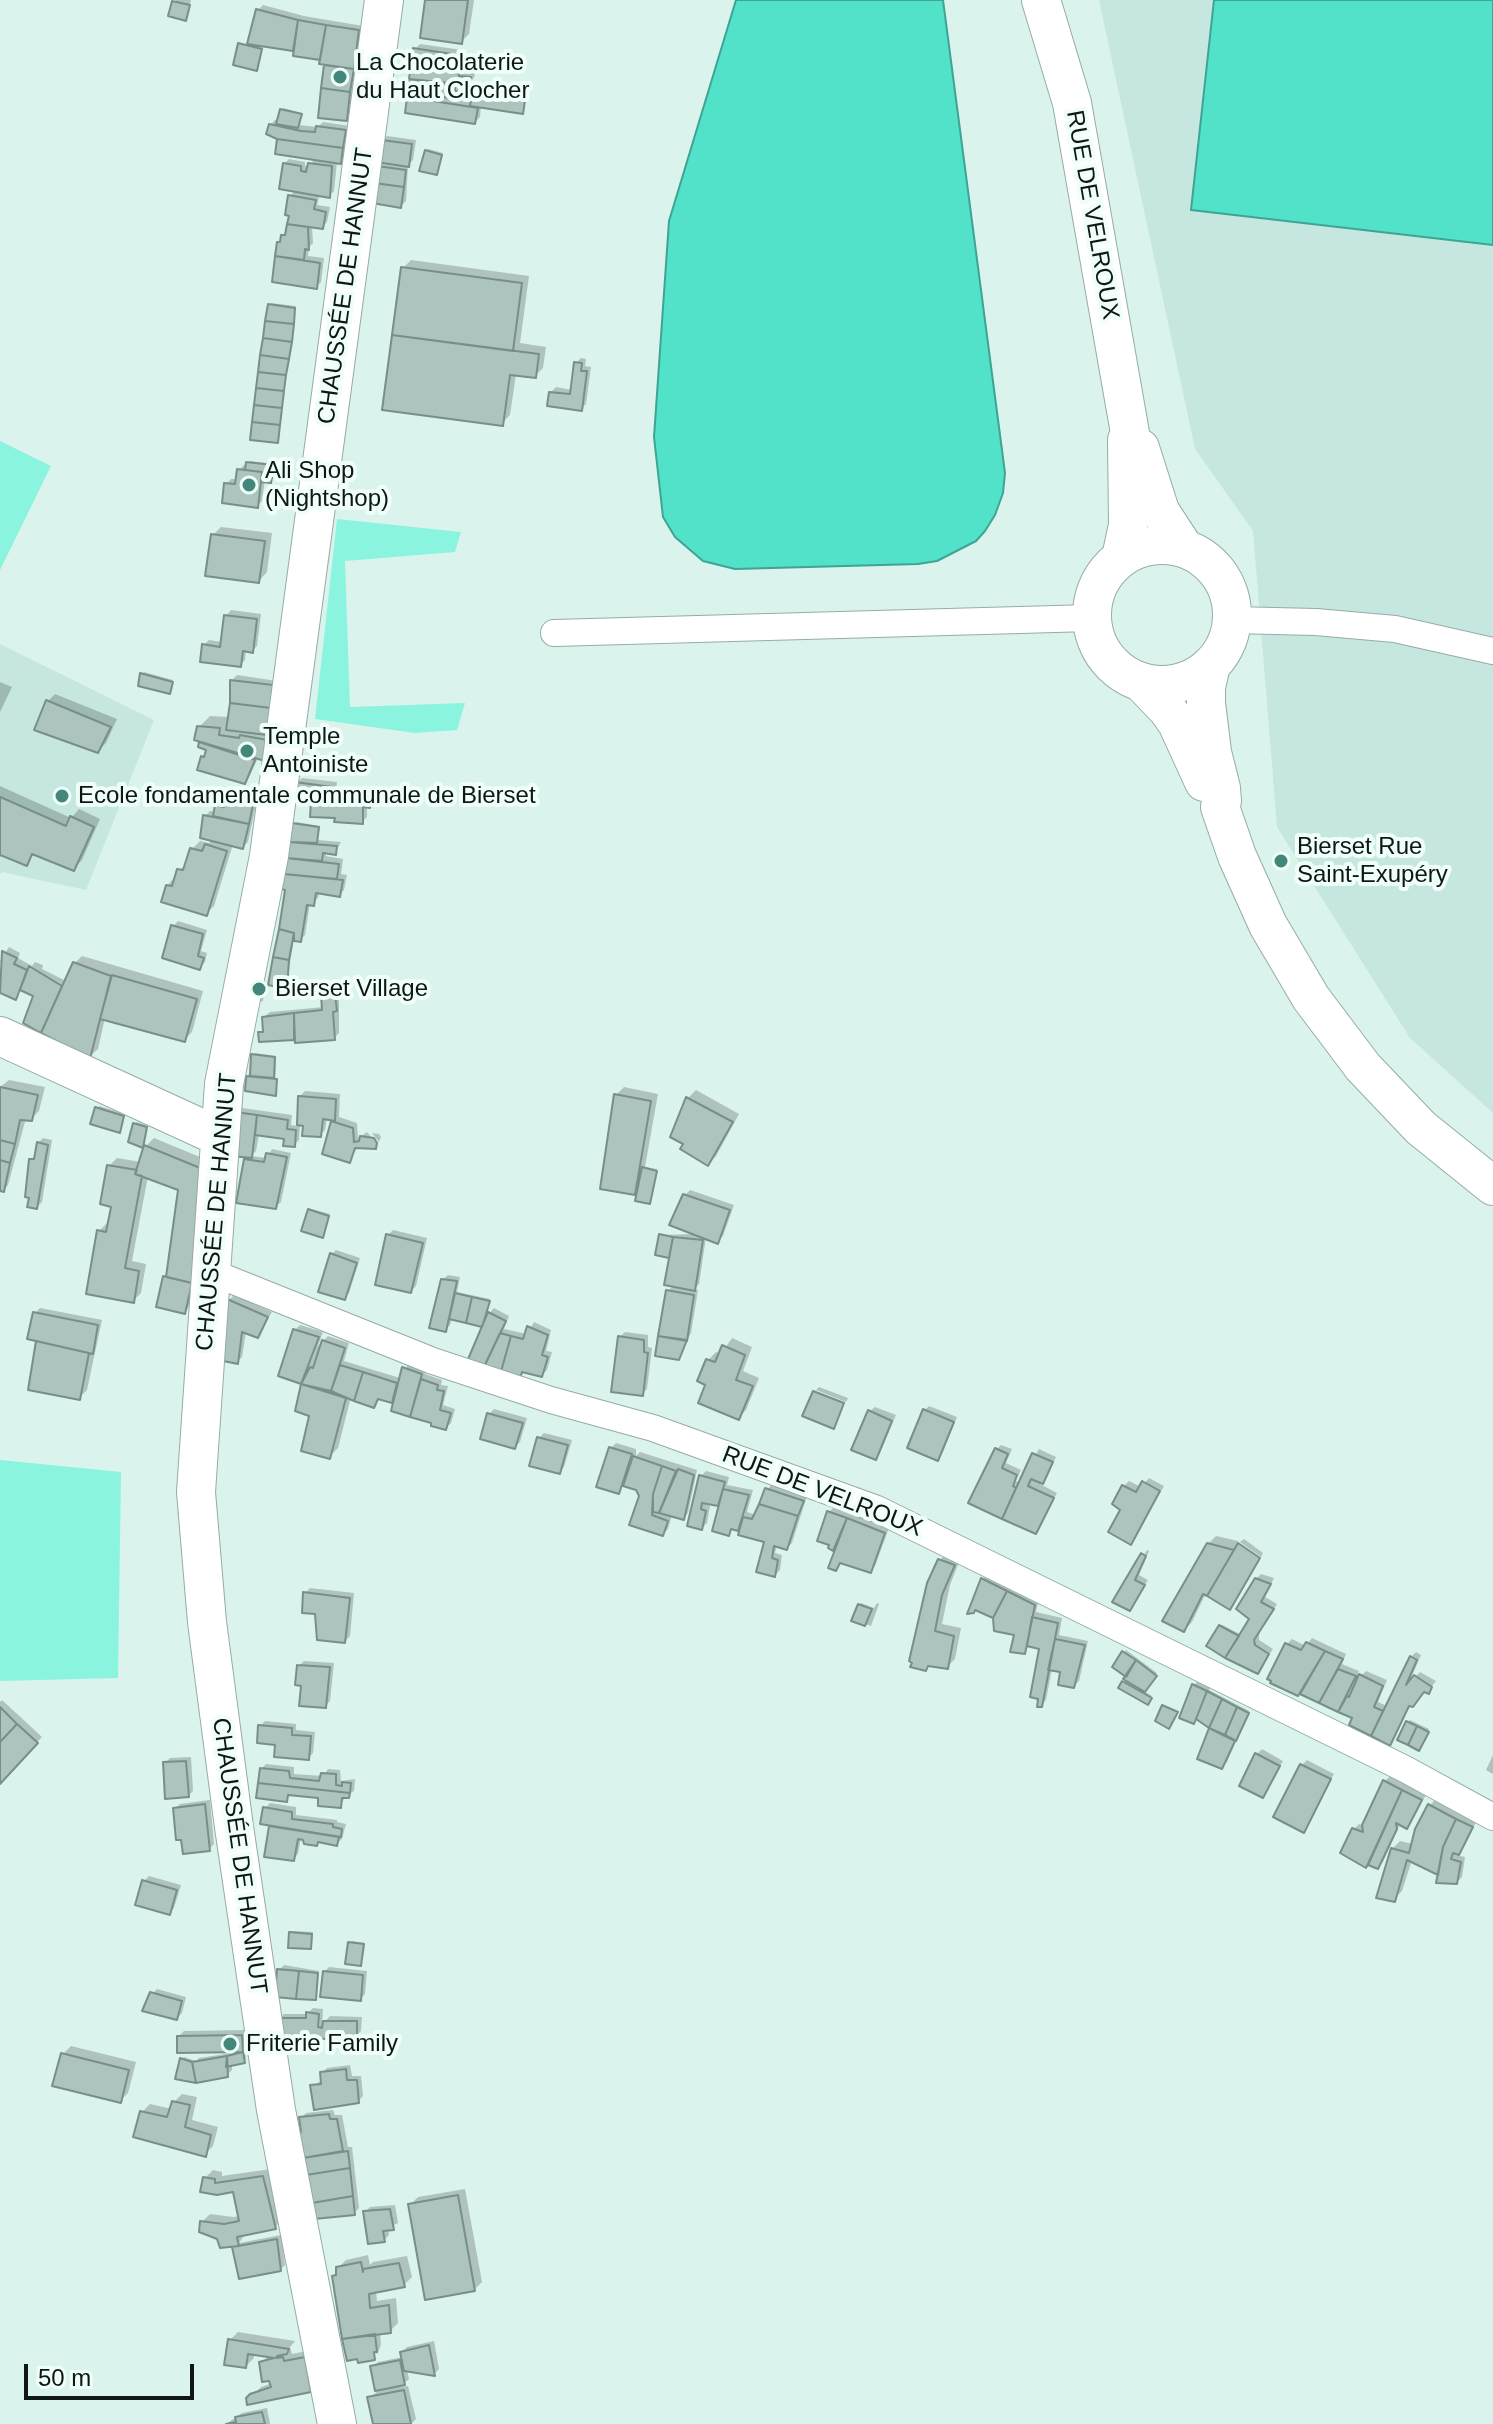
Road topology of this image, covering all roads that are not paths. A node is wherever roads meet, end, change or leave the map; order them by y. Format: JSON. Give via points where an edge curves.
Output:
{"nodes":[{"id":1,"x":384,"y":0,"type":"edge"},
{"id":2,"x":1041,"y":0,"type":"edge"},
{"id":3,"x":1130,"y":433,"type":"junction"},
{"id":4,"x":1184,"y":548,"type":"junction"},
{"id":5,"x":1121,"y":558,"type":"junction"},
{"id":6,"x":1091,"y":618,"type":"junction"},
{"id":7,"x":1232,"y":620,"type":"junction"},
{"id":8,"x":554,"y":633,"type":"dead end"},
{"id":9,"x":1493,"y":651,"type":"edge"},
{"id":10,"x":1211,"y":665,"type":"junction"},
{"id":11,"x":1141,"y":682,"type":"junction"},
{"id":12,"x":1220,"y":807,"type":"junction"},
{"id":13,"x":0,"y":1036,"type":"edge"},
{"id":14,"x":220,"y":1137,"type":"junction"},
{"id":15,"x":1493,"y":1186,"type":"edge"},
{"id":16,"x":211,"y":1272,"type":"junction"},
{"id":17,"x":1493,"y":1817,"type":"edge"},
{"id":18,"x":337,"y":2424,"type":"edge"}],
"edges":[{"from":1,"to":14,"type":"main road","name":"CHAUSSÉE DE HANNUT","via":[[269,856],[224,1084]]},
{"from":2,"to":3,"type":"main road","name":"RUE DE VELROUX","via":[[1075,116]]},
{"from":3,"to":4,"type":"main road","name":"RUE DE VELROUX","via":[[1137,439],[1160,511]]},
{"from":3,"to":5,"type":"main road","name":"RUE DE VELROUX","via":[[1128,525]]},
{"from":4,"to":5,"type":"main road","via":[[1140,548]]},
{"from":4,"to":7,"type":"main road","via":[[1220,576]]},
{"from":5,"to":6,"type":"main road","via":[[1104,574]]},
{"from":6,"to":8,"type":"street"},
{"from":6,"to":11,"type":"main road","via":[[1101,651],[1125,675]]},
{"from":7,"to":9,"type":"street","via":[[1383,628]]},
{"from":7,"to":10,"type":"main road","via":[[1222,651]]},
{"from":10,"to":11,"type":"main road","via":[[1179,683]]},
{"from":10,"to":12,"type":"main road","via":[[1206,703]]},
{"from":11,"to":12,"type":"main road","via":[[1177,723],[1210,797]]},
{"from":12,"to":15,"type":"main road","via":[[1268,925],[1337,1035],[1421,1128]]},
{"from":13,"to":14,"type":"main road"},
{"from":14,"to":16,"type":"main road","name":"CHAUSSÉE DE HANNUT"},
{"from":16,"to":17,"type":"street","name":"RUE DE VELROUX","via":[[433,1361],[653,1428],[877,1509]]},
{"from":16,"to":18,"type":"main road","name":"CHAUSSÉE DE HANNUT","via":[[196,1492],[207,1622],[276,2110]]}]}
